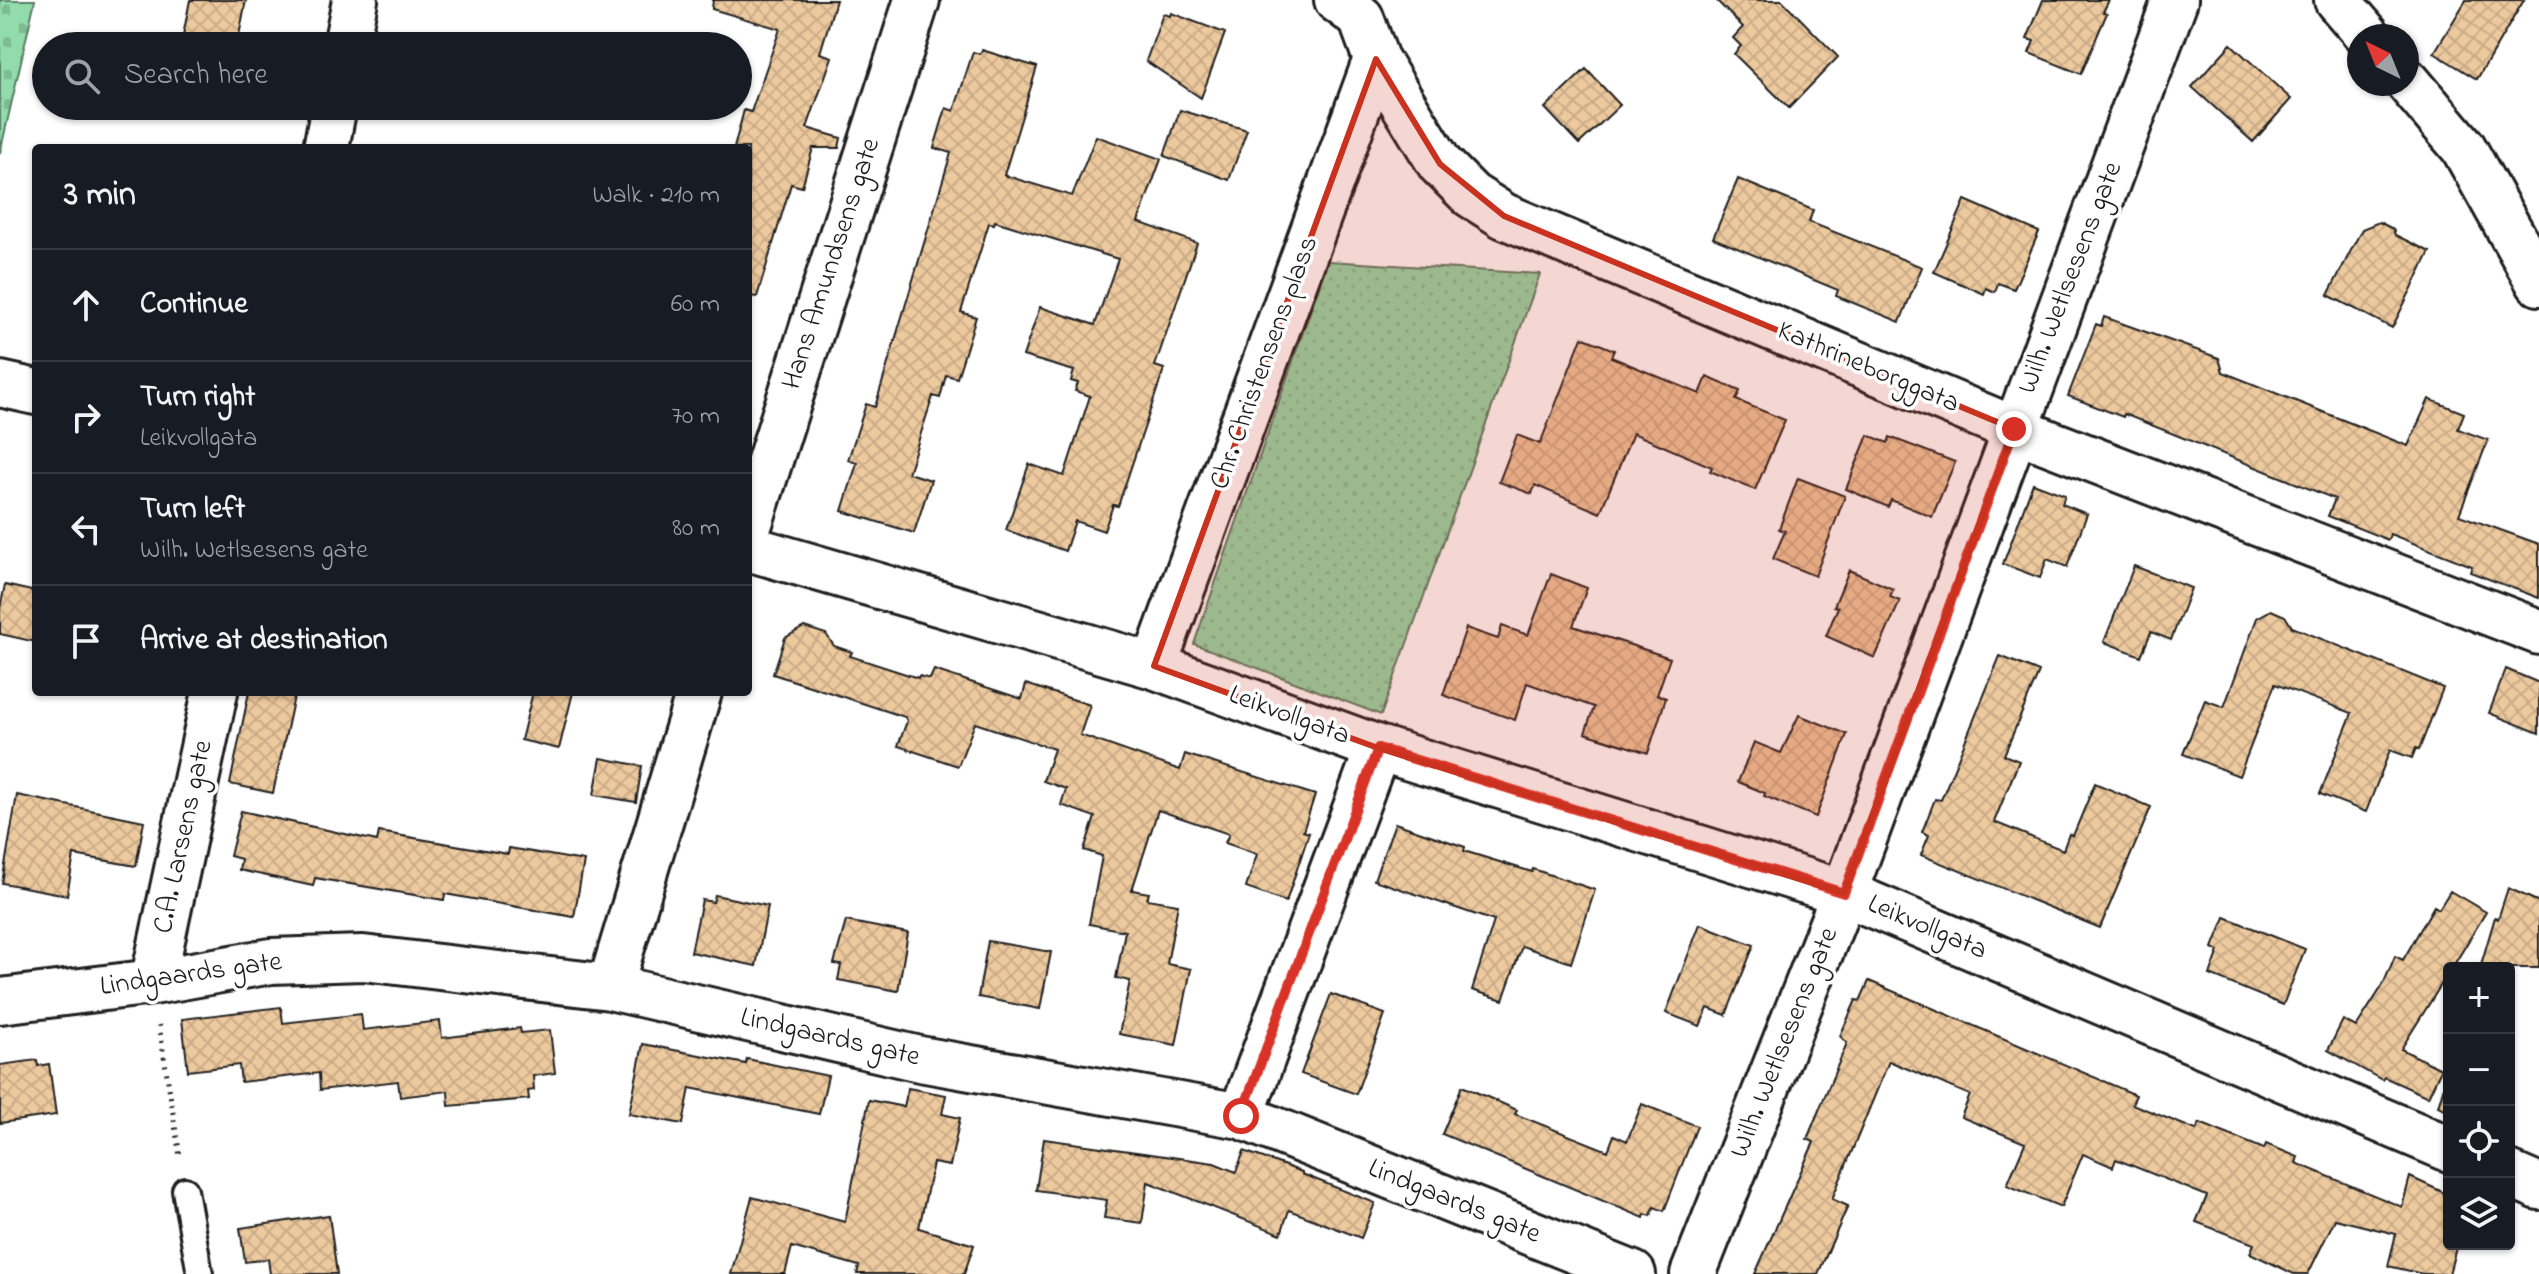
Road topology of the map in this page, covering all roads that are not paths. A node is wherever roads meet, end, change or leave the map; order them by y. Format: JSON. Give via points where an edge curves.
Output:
{"nodes":[{"id":1,"x":355,"y":0,"type":"edge"},
{"id":2,"x":917,"y":0,"type":"edge"},
{"id":3,"x":1337,"y":0,"type":"edge"},
{"id":4,"x":2175,"y":0,"type":"edge"},
{"id":5,"x":2337,"y":0,"type":"edge"},
{"id":6,"x":2358,"y":24,"type":"edge"},
{"id":7,"x":349,"y":32,"type":"edge"},
{"id":8,"x":1376,"y":59,"type":"junction"},
{"id":9,"x":2419,"y":95,"type":"edge"},
{"id":10,"x":331,"y":120,"type":"edge"},
{"id":11,"x":327,"y":144,"type":"edge"},
{"id":12,"x":2539,"y":283,"type":"edge"},
{"id":13,"x":0,"y":384,"type":"edge"},
{"id":14,"x":32,"y":391,"type":"edge"},
{"id":15,"x":2014,"y":429,"type":"junction"},
{"id":16,"x":752,"y":516,"type":"edge"},
{"id":17,"x":752,"y":549,"type":"edge"},
{"id":18,"x":2539,"y":632,"type":"edge"},
{"id":19,"x":1154,"y":666,"type":"junction"},
{"id":20,"x":214,"y":696,"type":"edge"},
{"id":21,"x":698,"y":696,"type":"edge"},
{"id":22,"x":1378,"y":748,"type":"junction"},
{"id":23,"x":1844,"y":893,"type":"junction"},
{"id":24,"x":153,"y":982,"type":"junction"},
{"id":25,"x":610,"y":987,"type":"junction"},
{"id":26,"x":0,"y":1001,"type":"edge"},
{"id":27,"x":1241,"y":1116,"type":"junction"},
{"id":28,"x":2443,"y":1146,"type":"edge"},
{"id":29,"x":2515,"y":1177,"type":"edge"},
{"id":30,"x":2539,"y":1187,"type":"edge"},
{"id":31,"x":185,"y":1190,"type":"road end"},
{"id":32,"x":200,"y":1274,"type":"edge"},
{"id":33,"x":1633,"y":1274,"type":"edge"},
{"id":34,"x":1693,"y":1274,"type":"edge"}],
"edges":[{"from":1,"to":7,"type":"street"},
{"from":2,"to":16,"type":"street","name":"Hans Amundsens gate"},
{"from":3,"to":8,"type":"street","name":"Kathrineborggata","via":[[1361,18]]},
{"from":4,"to":15,"type":"street","name":"Wilh. Wetlsesens gate"},
{"from":5,"to":6,"type":"street"},
{"from":8,"to":15,"type":"street","name":"Kathrineborggata","via":[[1440,164],[1471,195],[1504,216]]},
{"from":8,"to":19,"type":"street","name":"Chr. Christensens plass"},
{"from":9,"to":12,"type":"street","via":[[2463,147]]},
{"from":10,"to":11,"type":"street"},
{"from":13,"to":14,"type":"street"},
{"from":15,"to":18,"type":"street","name":"Kathrineborggata"},
{"from":15,"to":23,"type":"street","name":"Wilh. Wetlsesens gate"},
{"from":17,"to":19,"type":"street","name":"Leikvollgata"},
{"from":19,"to":22,"type":"street","name":"Leikvollgata"},
{"from":20,"to":24,"type":"street","name":"C.A. Larsens gate"},
{"from":21,"to":25,"type":"street"},
{"from":22,"to":23,"type":"street","name":"Leikvollgata"},
{"from":22,"to":27,"type":"street"},
{"from":23,"to":28,"type":"street","name":"Leikvollgata"},
{"from":23,"to":34,"type":"street","name":"Wilh. Wetlsesens gate"},
{"from":24,"to":25,"type":"street","name":"Lindgaards gate","via":[[271,961],[363,958]]},
{"from":24,"to":26,"type":"street","name":"Lindgaards gate"},
{"from":25,"to":27,"type":"street","name":"Lindgaards gate","via":[[920,1059]]},
{"from":27,"to":33,"type":"street","name":"Lindgaards gate"},
{"from":29,"to":30,"type":"street"},
{"from":31,"to":32,"type":"lane"}]}
